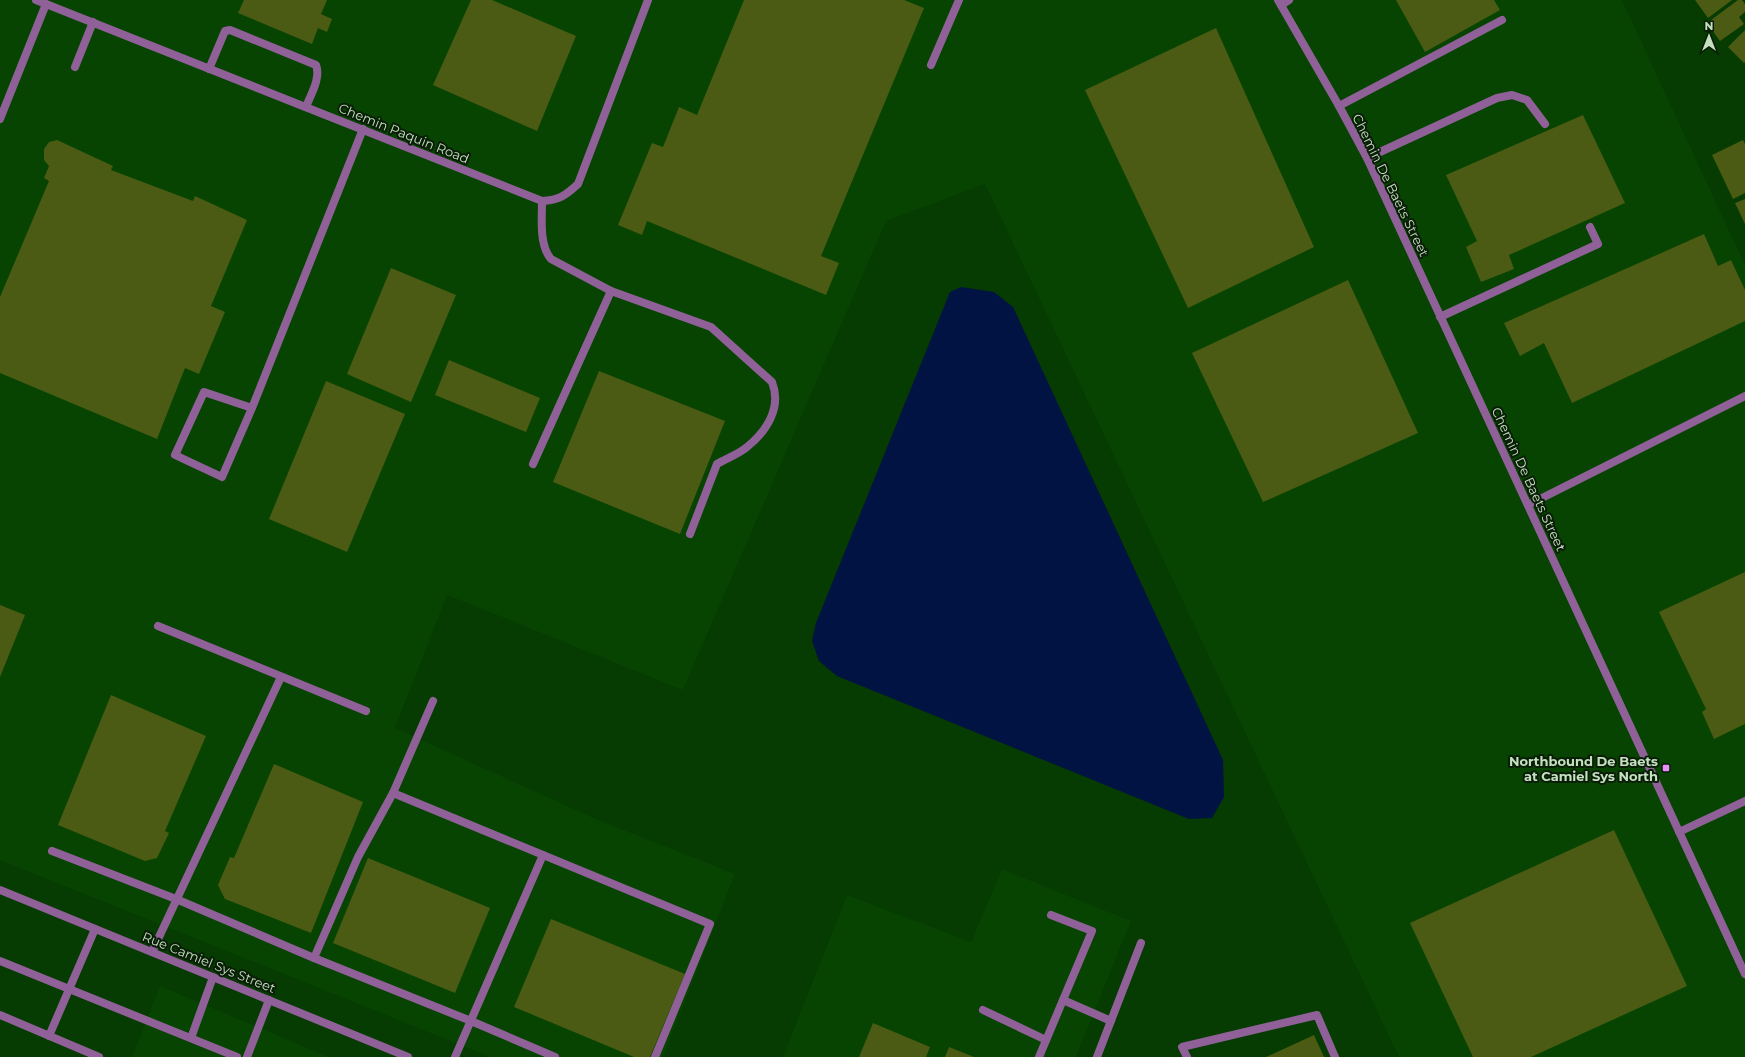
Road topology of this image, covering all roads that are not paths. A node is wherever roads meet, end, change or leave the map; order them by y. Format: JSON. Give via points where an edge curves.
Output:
{"nodes":[{"id":1,"x":36,"y":0,"type":"edge"},
{"id":2,"x":648,"y":0,"type":"edge"},
{"id":3,"x":959,"y":0,"type":"edge"},
{"id":4,"x":1289,"y":0,"type":"edge"},
{"id":5,"x":1280,"y":2,"type":"edge"},
{"id":6,"x":46,"y":4,"type":"junction"},
{"id":7,"x":1502,"y":20,"type":"dead end"},
{"id":8,"x":93,"y":22,"type":"junction"},
{"id":9,"x":931,"y":65,"type":"dead end"},
{"id":10,"x":75,"y":67,"type":"dead end"},
{"id":11,"x":209,"y":69,"type":"junction"},
{"id":12,"x":1339,"y":106,"type":"junction"},
{"id":13,"x":306,"y":107,"type":"junction"},
{"id":14,"x":0,"y":119,"type":"edge"},
{"id":15,"x":1545,"y":124,"type":"dead end"},
{"id":16,"x":363,"y":129,"type":"junction"},
{"id":17,"x":1367,"y":158,"type":"junction"},
{"id":18,"x":542,"y":200,"type":"junction"},
{"id":19,"x":1590,"y":227,"type":"dead end"},
{"id":20,"x":611,"y":291,"type":"junction"},
{"id":21,"x":1440,"y":316,"type":"junction"},
{"id":22,"x":1745,"y":396,"type":"edge"},
{"id":23,"x":252,"y":408,"type":"junction"},
{"id":24,"x":533,"y":464,"type":"dead end"},
{"id":25,"x":1528,"y":505,"type":"junction"},
{"id":26,"x":690,"y":534,"type":"dead end"},
{"id":27,"x":158,"y":626,"type":"dead end"},
{"id":28,"x":281,"y":677,"type":"junction"},
{"id":29,"x":433,"y":701,"type":"dead end"},
{"id":30,"x":366,"y":711,"type":"dead end"},
{"id":31,"x":393,"y":793,"type":"junction"},
{"id":32,"x":1745,"y":801,"type":"edge"},
{"id":33,"x":1680,"y":832,"type":"junction"},
{"id":34,"x":52,"y":851,"type":"dead end"},
{"id":35,"x":543,"y":855,"type":"junction"},
{"id":36,"x":0,"y":890,"type":"edge"},
{"id":37,"x":176,"y":899,"type":"junction"},
{"id":38,"x":1051,"y":915,"type":"dead end"},
{"id":39,"x":95,"y":929,"type":"junction"},
{"id":40,"x":1141,"y":943,"type":"dead end"},
{"id":41,"x":152,"y":952,"type":"junction"},
{"id":42,"x":314,"y":958,"type":"junction"},
{"id":43,"x":0,"y":961,"type":"edge"},
{"id":44,"x":1745,"y":974,"type":"edge"},
{"id":45,"x":213,"y":977,"type":"junction"},
{"id":46,"x":68,"y":989,"type":"junction"},
{"id":47,"x":269,"y":1000,"type":"junction"},
{"id":48,"x":1063,"y":1000,"type":"junction"},
{"id":49,"x":983,"y":1010,"type":"dead end"},
{"id":50,"x":0,"y":1015,"type":"edge"},
{"id":51,"x":471,"y":1021,"type":"junction"},
{"id":52,"x":1111,"y":1021,"type":"junction"},
{"id":53,"x":49,"y":1036,"type":"junction"},
{"id":54,"x":191,"y":1038,"type":"junction"},
{"id":55,"x":1046,"y":1040,"type":"junction"},
{"id":56,"x":99,"y":1057,"type":"edge"},
{"id":57,"x":237,"y":1057,"type":"edge"},
{"id":58,"x":247,"y":1057,"type":"edge"},
{"id":59,"x":408,"y":1057,"type":"edge"},
{"id":60,"x":455,"y":1057,"type":"edge"},
{"id":61,"x":555,"y":1057,"type":"edge"},
{"id":62,"x":655,"y":1057,"type":"edge"},
{"id":63,"x":1039,"y":1057,"type":"edge"},
{"id":64,"x":1097,"y":1057,"type":"edge"},
{"id":65,"x":1187,"y":1057,"type":"edge"},
{"id":66,"x":1335,"y":1057,"type":"edge"}],
"edges":[{"from":1,"to":6,"type":"street","name":"Chemin Paquin Road"},
{"from":2,"to":18,"type":"street","via":[[578,184],[568,194],[555,200]]},
{"from":3,"to":9,"type":"street"},
{"from":4,"to":5,"type":"street"},
{"from":5,"to":12,"type":"street","name":"Chemin De Baets Street"},
{"from":6,"to":8,"type":"street","name":"Chemin Paquin Road"},
{"from":6,"to":14,"type":"street"},
{"from":7,"to":12,"type":"street"},
{"from":8,"to":10,"type":"street"},
{"from":8,"to":11,"type":"street","name":"Chemin Paquin Road"},
{"from":11,"to":13,"type":"street","name":"Chemin Paquin Road"},
{"from":11,"to":13,"type":"street","via":[[225,31],[230,30],[316,64],[318,77]]},
{"from":12,"to":17,"type":"street","name":"Chemin De Baets Street"},
{"from":13,"to":16,"type":"street","name":"Chemin Paquin Road"},
{"from":15,"to":17,"type":"street","via":[[1527,100],[1512,95],[1497,98]]},
{"from":16,"to":18,"type":"street","name":"Chemin Paquin Road"},
{"from":16,"to":23,"type":"street"},
{"from":17,"to":21,"type":"street","name":"Chemin De Baets Street"},
{"from":18,"to":20,"type":"street","via":[[546,253],[551,259]]},
{"from":19,"to":21,"type":"street","via":[[1598,244]]},
{"from":20,"to":24,"type":"street"},
{"from":20,"to":26,"type":"street","via":[[711,327],[772,382],[776,392],[775,406],[769,422],[757,438],[746,448],[717,464]]},
{"from":21,"to":25,"type":"street","name":"Chemin De Baets Street"},
{"from":22,"to":25,"type":"street"},
{"from":23,"to":23,"type":"street","via":[[222,477],[175,455],[204,392]]},
{"from":25,"to":33,"type":"street","name":"Chemin De Baets Street"},
{"from":27,"to":28,"type":"street"},
{"from":28,"to":30,"type":"street"},
{"from":28,"to":37,"type":"street"},
{"from":29,"to":31,"type":"street"},
{"from":31,"to":35,"type":"street"},
{"from":31,"to":42,"type":"street","via":[[358,857]]},
{"from":32,"to":33,"type":"street"},
{"from":33,"to":44,"type":"street","name":"Chemin De Baets Street"},
{"from":34,"to":37,"type":"street"},
{"from":35,"to":51,"type":"street"},
{"from":35,"to":62,"type":"street","via":[[710,924]]},
{"from":36,"to":39,"type":"street","name":"Rue Camiel Sys Street"},
{"from":37,"to":41,"type":"street"},
{"from":37,"to":42,"type":"street"},
{"from":38,"to":48,"type":"street","via":[[1092,931]]},
{"from":39,"to":41,"type":"street","name":"Rue Camiel Sys Street"},
{"from":39,"to":46,"type":"street"},
{"from":40,"to":52,"type":"street"},
{"from":41,"to":45,"type":"street","name":"Rue Camiel Sys Street"},
{"from":42,"to":51,"type":"street"},
{"from":43,"to":46,"type":"street"},
{"from":45,"to":47,"type":"street","name":"Rue Camiel Sys Street"},
{"from":45,"to":54,"type":"street"},
{"from":46,"to":53,"type":"street"},
{"from":46,"to":54,"type":"street"},
{"from":47,"to":58,"type":"street"},
{"from":47,"to":59,"type":"street","name":"Rue Camiel Sys Street"},
{"from":48,"to":52,"type":"street"},
{"from":48,"to":55,"type":"street"},
{"from":49,"to":55,"type":"street"},
{"from":50,"to":53,"type":"street"},
{"from":51,"to":60,"type":"street"},
{"from":51,"to":61,"type":"street"},
{"from":52,"to":64,"type":"street"},
{"from":53,"to":56,"type":"street"},
{"from":54,"to":57,"type":"street"},
{"from":55,"to":63,"type":"street"},
{"from":65,"to":66,"type":"street","via":[[1182,1047],[1317,1015]]}]}
